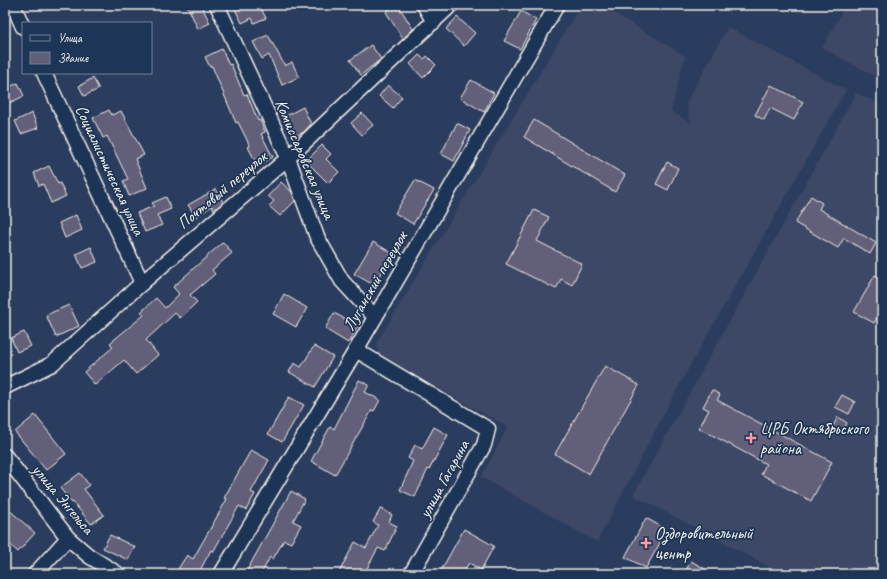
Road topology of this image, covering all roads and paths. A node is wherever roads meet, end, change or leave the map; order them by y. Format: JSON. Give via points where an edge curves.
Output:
{"nodes":[{"id":1,"x":13,"y":5,"type":"edge"},
{"id":2,"x":217,"y":5,"type":"edge"},
{"id":3,"x":424,"y":5,"type":"edge"},
{"id":4,"x":451,"y":5,"type":"edge"},
{"id":5,"x":557,"y":5,"type":"edge"},
{"id":6,"x":434,"y":22,"type":"junction"},
{"id":7,"x":22,"y":25,"type":"edge"},
{"id":8,"x":44,"y":74,"type":"edge"},
{"id":9,"x":288,"y":158,"type":"junction"},
{"id":10,"x":142,"y":283,"type":"junction"},
{"id":11,"x":375,"y":317,"type":"junction"},
{"id":12,"x":356,"y":350,"type":"junction"},
{"id":13,"x":5,"y":387,"type":"edge"},
{"id":14,"x":5,"y":456,"type":"edge"},
{"id":15,"x":68,"y":538,"type":"junction"},
{"id":16,"x":35,"y":574,"type":"edge"},
{"id":17,"x":118,"y":574,"type":"edge"},
{"id":18,"x":221,"y":574,"type":"edge"},
{"id":19,"x":411,"y":574,"type":"edge"}],
"edges":[{"from":1,"to":7,"type":"street"},
{"from":2,"to":9,"type":"street","name":"Комиссаровская улица"},
{"from":3,"to":6,"type":"street"},
{"from":4,"to":6,"type":"street","name":"Почтовый переулок"},
{"from":5,"to":11,"type":"street","name":"Луганский переулок"},
{"from":6,"to":9,"type":"street","name":"Почтовый переулок"},
{"from":8,"to":10,"type":"street","name":"Социалистическая улица"},
{"from":9,"to":10,"type":"street","name":"Почтовый переулок"},
{"from":9,"to":11,"type":"street","name":"Комиссаровская улица","via":[[317,237],[342,281]]},
{"from":10,"to":13,"type":"street","name":"Почтовый переулок","via":[[52,364]]},
{"from":11,"to":12,"type":"street","name":"Луганский переулок"},
{"from":12,"to":18,"type":"street","name":"Луганский переулок"},
{"from":12,"to":19,"type":"street","name":"улица Гагарина","via":[[488,429],[484,445]]},
{"from":14,"to":15,"type":"street","name":"улица Энгельса"},
{"from":15,"to":16,"type":"street"},
{"from":15,"to":17,"type":"street","name":"улица Энгельса","via":[[89,556]]}]}
